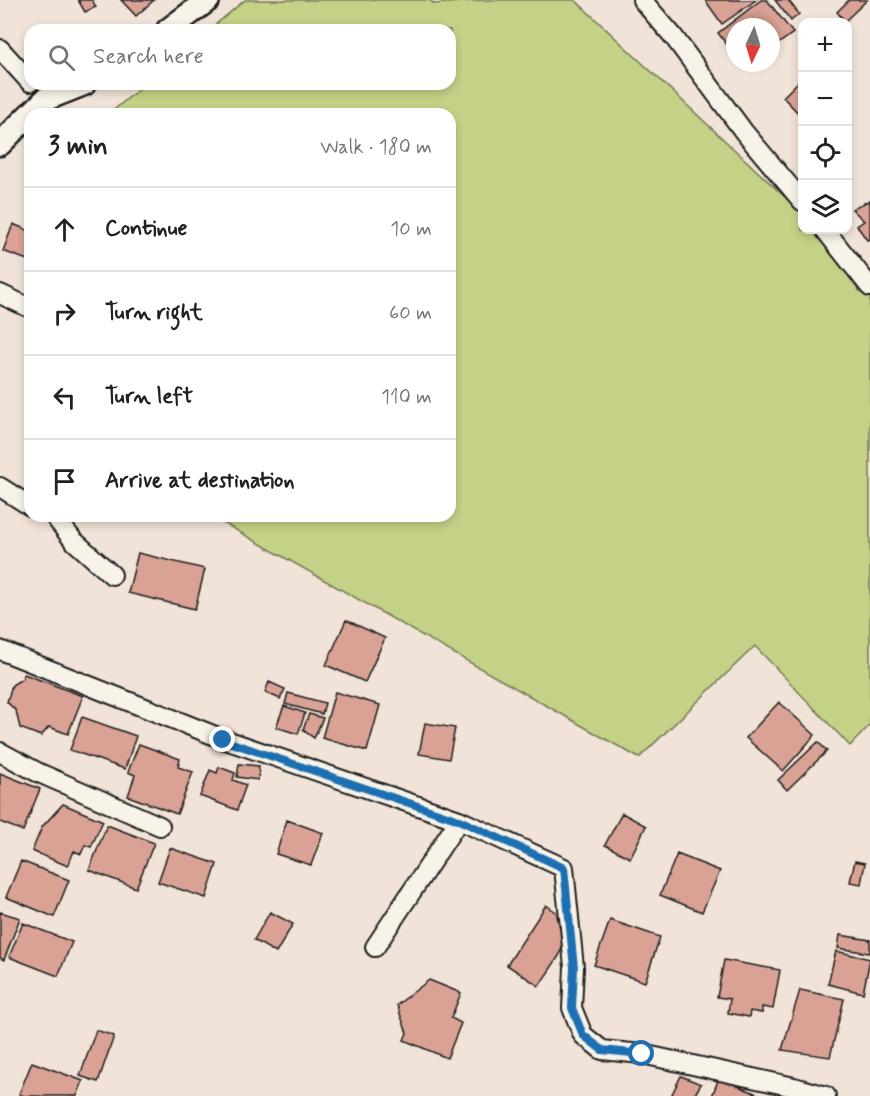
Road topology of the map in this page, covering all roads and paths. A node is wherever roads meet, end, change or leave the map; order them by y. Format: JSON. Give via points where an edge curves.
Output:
{"nodes":[{"id":1,"x":208,"y":0,"type":"edge"},
{"id":2,"x":642,"y":0,"type":"edge"},
{"id":3,"x":176,"y":24,"type":"edge"},
{"id":4,"x":0,"y":49,"type":"edge"},
{"id":5,"x":24,"y":84,"type":"edge"},
{"id":6,"x":64,"y":90,"type":"edge"},
{"id":7,"x":34,"y":99,"type":"edge"},
{"id":8,"x":24,"y":112,"type":"edge"},
{"id":9,"x":0,"y":144,"type":"edge"},
{"id":10,"x":798,"y":196,"type":"edge"},
{"id":11,"x":828,"y":234,"type":"edge"},
{"id":12,"x":870,"y":287,"type":"edge"},
{"id":13,"x":0,"y":294,"type":"edge"},
{"id":14,"x":24,"y":305,"type":"edge"},
{"id":15,"x":0,"y":487,"type":"edge"},
{"id":16,"x":24,"y":502,"type":"edge"},
{"id":17,"x":59,"y":522,"type":"edge"},
{"id":18,"x":112,"y":575,"type":"dead end"},
{"id":19,"x":0,"y":650,"type":"edge"},
{"id":20,"x":0,"y":752,"type":"edge"},
{"id":21,"x":459,"y":820,"type":"junction"},
{"id":22,"x":160,"y":826,"type":"dead end"},
{"id":23,"x":375,"y":947,"type":"dead end"},
{"id":24,"x":826,"y":1096,"type":"edge"}],
"edges":[{"from":1,"to":3,"type":"street"},
{"from":2,"to":10,"type":"street"},
{"from":4,"to":5,"type":"street"},
{"from":6,"to":7,"type":"street"},
{"from":8,"to":9,"type":"street"},
{"from":11,"to":12,"type":"street"},
{"from":13,"to":14,"type":"street"},
{"from":15,"to":16,"type":"street"},
{"from":17,"to":18,"type":"street"},
{"from":19,"to":21,"type":"street","via":[[223,740]]},
{"from":20,"to":22,"type":"street"},
{"from":21,"to":23,"type":"street"},
{"from":21,"to":24,"type":"street","via":[[564,868],[574,968],[572,1008],[583,1035],[602,1050],[642,1054]]}]}
